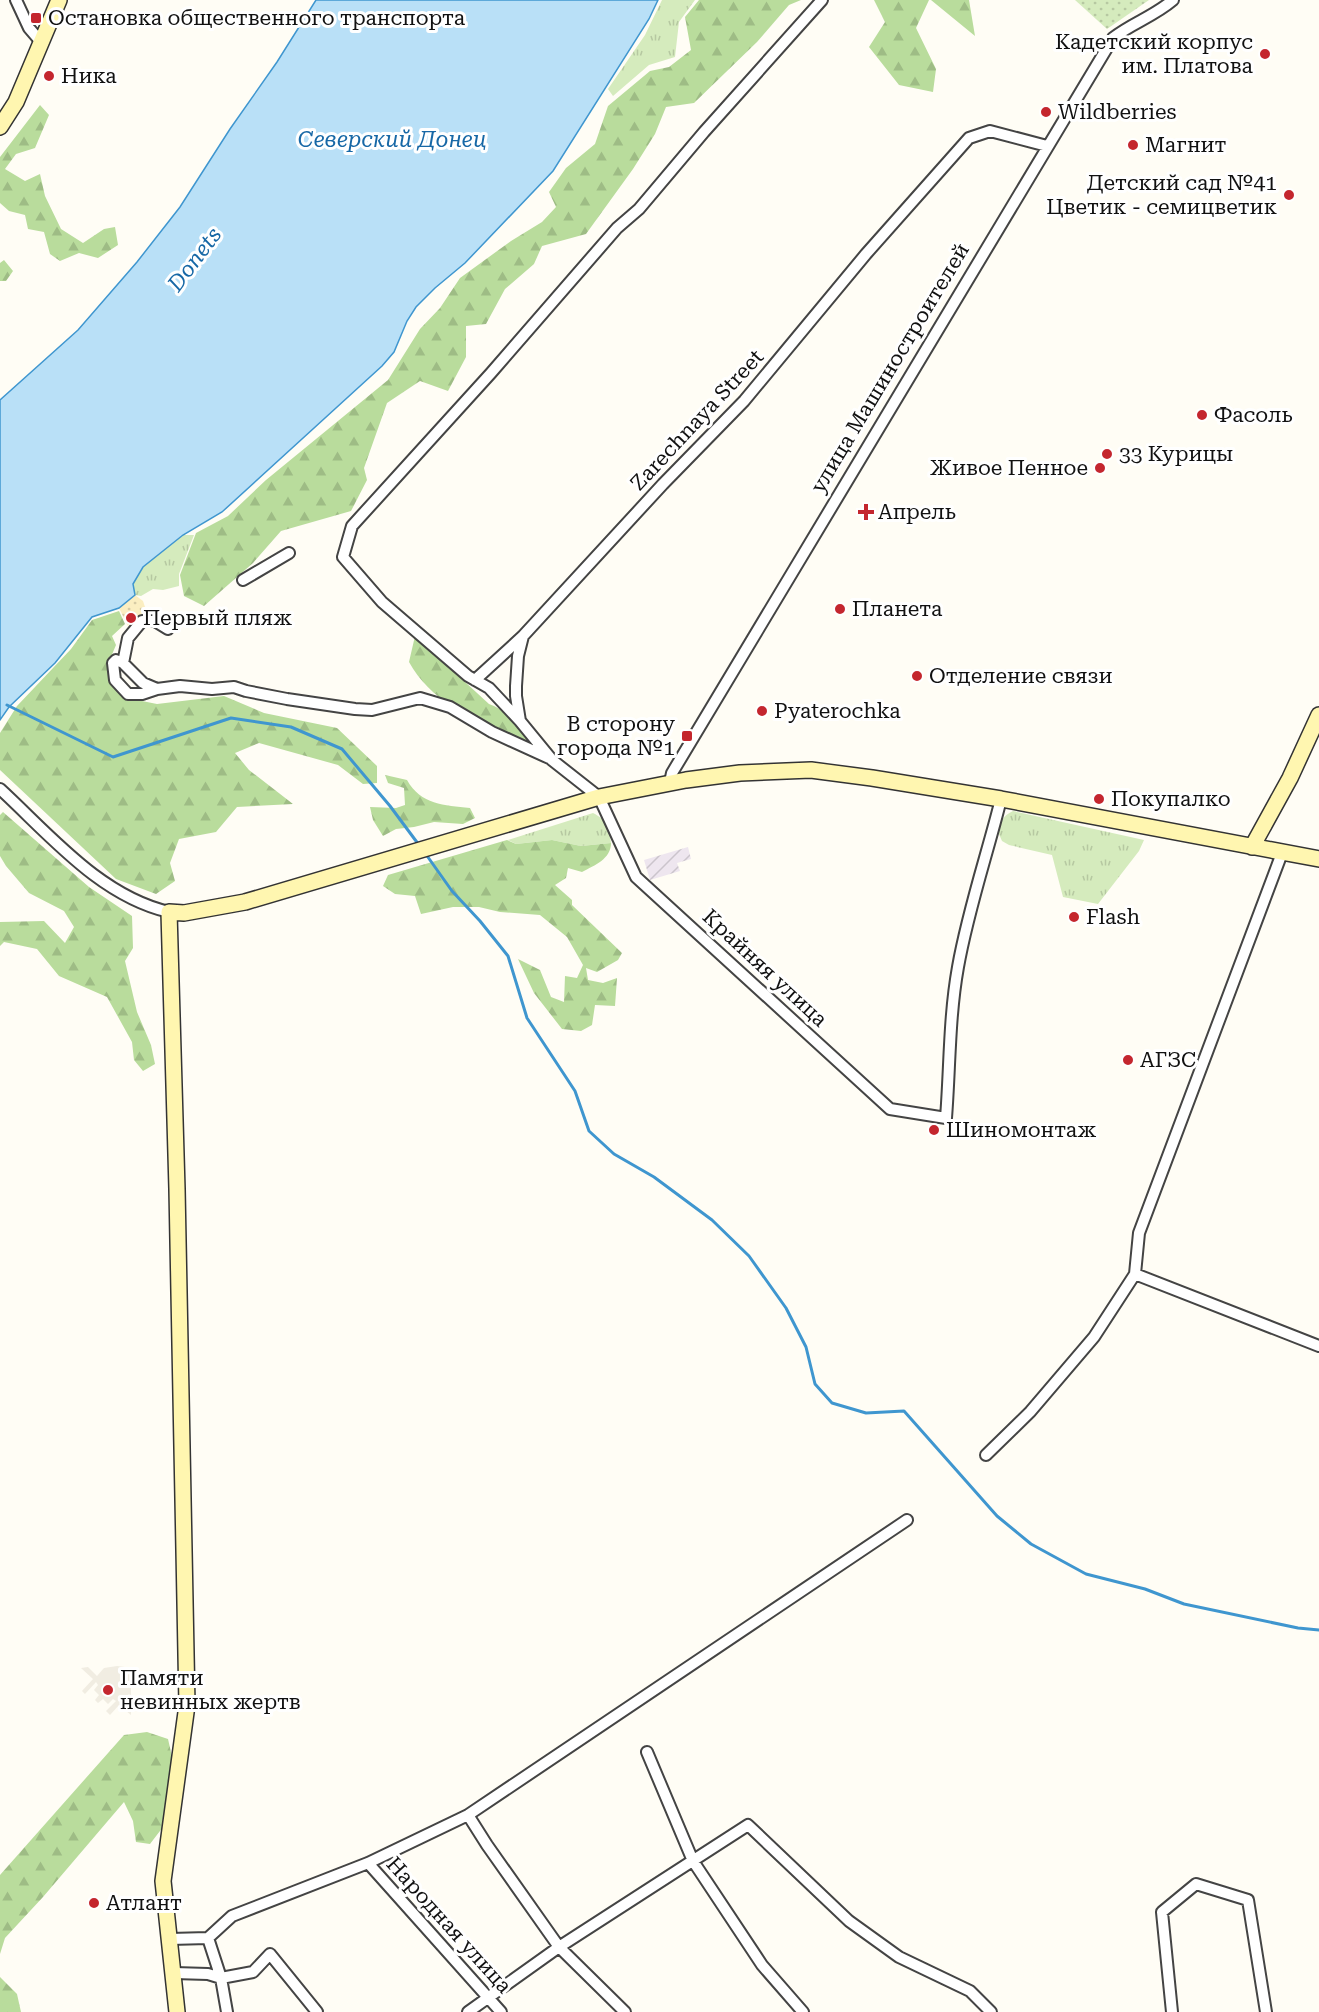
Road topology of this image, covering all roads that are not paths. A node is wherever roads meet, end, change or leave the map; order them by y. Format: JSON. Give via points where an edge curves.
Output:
{"nodes":[{"id":1,"x":16,"y":0,"type":"edge"},
{"id":2,"x":58,"y":0,"type":"edge"},
{"id":3,"x":822,"y":0,"type":"edge"},
{"id":4,"x":1173,"y":0,"type":"edge"},
{"id":5,"x":41,"y":42,"type":"junction"},
{"id":6,"x":5,"y":111,"type":"edge"},
{"id":7,"x":0,"y":127,"type":"edge"},
{"id":8,"x":1047,"y":146,"type":"junction"},
{"id":9,"x":290,"y":553,"type":"dead end"},
{"id":10,"x":243,"y":580,"type":"dead end"},
{"id":11,"x":168,"y":629,"type":"dead end"},
{"id":12,"x":523,"y":636,"type":"junction"},
{"id":13,"x":123,"y":663,"type":"junction"},
{"id":14,"x":475,"y":680,"type":"junction"},
{"id":15,"x":157,"y":689,"type":"junction"},
{"id":16,"x":1319,"y":715,"type":"edge"},
{"id":17,"x":520,"y":721,"type":"junction"},
{"id":18,"x":552,"y":760,"type":"junction"},
{"id":19,"x":670,"y":782,"type":"junction"},
{"id":20,"x":0,"y":789,"type":"edge"},
{"id":21,"x":599,"y":797,"type":"junction"},
{"id":22,"x":1001,"y":799,"type":"junction"},
{"id":23,"x":1252,"y":847,"type":"junction"},
{"id":24,"x":1282,"y":853,"type":"junction"},
{"id":25,"x":1319,"y":860,"type":"edge"},
{"id":26,"x":169,"y":912,"type":"junction"},
{"id":27,"x":1135,"y":1274,"type":"junction"},
{"id":28,"x":1319,"y":1346,"type":"edge"},
{"id":29,"x":986,"y":1455,"type":"dead end"},
{"id":30,"x":907,"y":1520,"type":"dead end"},
{"id":31,"x":647,"y":1752,"type":"dead end"},
{"id":32,"x":468,"y":1815,"type":"junction"},
{"id":33,"x":693,"y":1861,"type":"junction"},
{"id":34,"x":368,"y":1863,"type":"junction"},
{"id":35,"x":208,"y":1938,"type":"junction"},
{"id":36,"x":170,"y":1939,"type":"junction"},
{"id":37,"x":559,"y":1947,"type":"junction"},
{"id":38,"x":174,"y":1973,"type":"junction"},
{"id":39,"x":221,"y":1978,"type":"junction"},
{"id":40,"x":488,"y":1998,"type":"junction"},
{"id":41,"x":177,"y":2012,"type":"edge"},
{"id":42,"x":227,"y":2012,"type":"edge"},
{"id":43,"x":317,"y":2012,"type":"edge"},
{"id":44,"x":468,"y":2012,"type":"edge"},
{"id":45,"x":501,"y":2012,"type":"edge"},
{"id":46,"x":625,"y":2012,"type":"edge"},
{"id":47,"x":803,"y":2012,"type":"edge"},
{"id":48,"x":991,"y":2012,"type":"edge"},
{"id":49,"x":1172,"y":2012,"type":"edge"},
{"id":50,"x":1266,"y":2012,"type":"edge"}],
"edges":[{"from":1,"to":5,"type":"street","via":[[29,28]]},
{"from":2,"to":5,"type":"street"},
{"from":3,"to":14,"type":"street","via":[[352,526],[343,557],[381,602]]},
{"from":4,"to":8,"type":"street","name":"улица Машиностроителей","via":[[1113,38]]},
{"from":5,"to":6,"type":"street"},
{"from":6,"to":7,"type":"street"},
{"from":8,"to":12,"type":"street","name":"Zarechnaya Street","via":[[990,131],[969,138],[744,401]]},
{"from":8,"to":19,"type":"street","name":"улица Машиностроителей"},
{"from":9,"to":10,"type":"street"},
{"from":11,"to":13,"type":"street","via":[[155,621],[142,621],[128,638]]},
{"from":12,"to":14,"type":"street","name":"Zarechnaya Street"},
{"from":12,"to":17,"type":"street","via":[[516,686]]},
{"from":13,"to":15,"type":"street","via":[[143,683]]},
{"from":13,"to":15,"type":"street","via":[[116,660],[113,672],[128,694]]},
{"from":14,"to":17,"type":"street","via":[[489,688]]},
{"from":15,"to":18,"type":"street","via":[[234,687],[356,710],[420,698],[450,707]]},
{"from":16,"to":23,"type":"street"},
{"from":17,"to":18,"type":"street"},
{"from":18,"to":21,"type":"street"},
{"from":19,"to":21,"type":"street"},
{"from":19,"to":22,"type":"street","via":[[740,773],[811,770]]},
{"from":20,"to":26,"type":"street","via":[[101,880],[147,907]]},
{"from":21,"to":22,"type":"street","name":"Крайняя улица","via":[[636,876],[645,885],[890,1109],[946,1118],[950,1019],[957,969]]},
{"from":21,"to":26,"type":"street","via":[[244,902],[184,914]]},
{"from":22,"to":23,"type":"street"},
{"from":23,"to":24,"type":"street"},
{"from":24,"to":25,"type":"street"},
{"from":24,"to":27,"type":"street","via":[[1139,1233]]},
{"from":26,"to":36,"type":"street","via":[[187,1705],[163,1881]]},
{"from":27,"to":28,"type":"street"},
{"from":27,"to":29,"type":"street","via":[[1094,1337],[1030,1412]]},
{"from":30,"to":32,"type":"street"},
{"from":31,"to":33,"type":"street"},
{"from":32,"to":34,"type":"street"},
{"from":32,"to":37,"type":"street"},
{"from":33,"to":37,"type":"street"},
{"from":33,"to":47,"type":"street","via":[[762,1965]]},
{"from":33,"to":48,"type":"street","via":[[748,1825],[849,1921],[899,1957],[970,1991]]},
{"from":34,"to":35,"type":"street","via":[[232,1916]]},
{"from":34,"to":40,"type":"street","name":"Народная улица"},
{"from":35,"to":36,"type":"street"},
{"from":35,"to":39,"type":"street"},
{"from":36,"to":38,"type":"street"},
{"from":37,"to":40,"type":"street"},
{"from":37,"to":46,"type":"street"},
{"from":38,"to":39,"type":"street"},
{"from":38,"to":41,"type":"street"},
{"from":39,"to":42,"type":"street"},
{"from":39,"to":43,"type":"street","via":[[253,1972],[270,1954]]},
{"from":40,"to":44,"type":"street"},
{"from":40,"to":45,"type":"street","name":"Народная улица"},
{"from":49,"to":50,"type":"street","via":[[1162,1912],[1196,1884],[1248,1900]]}]}
